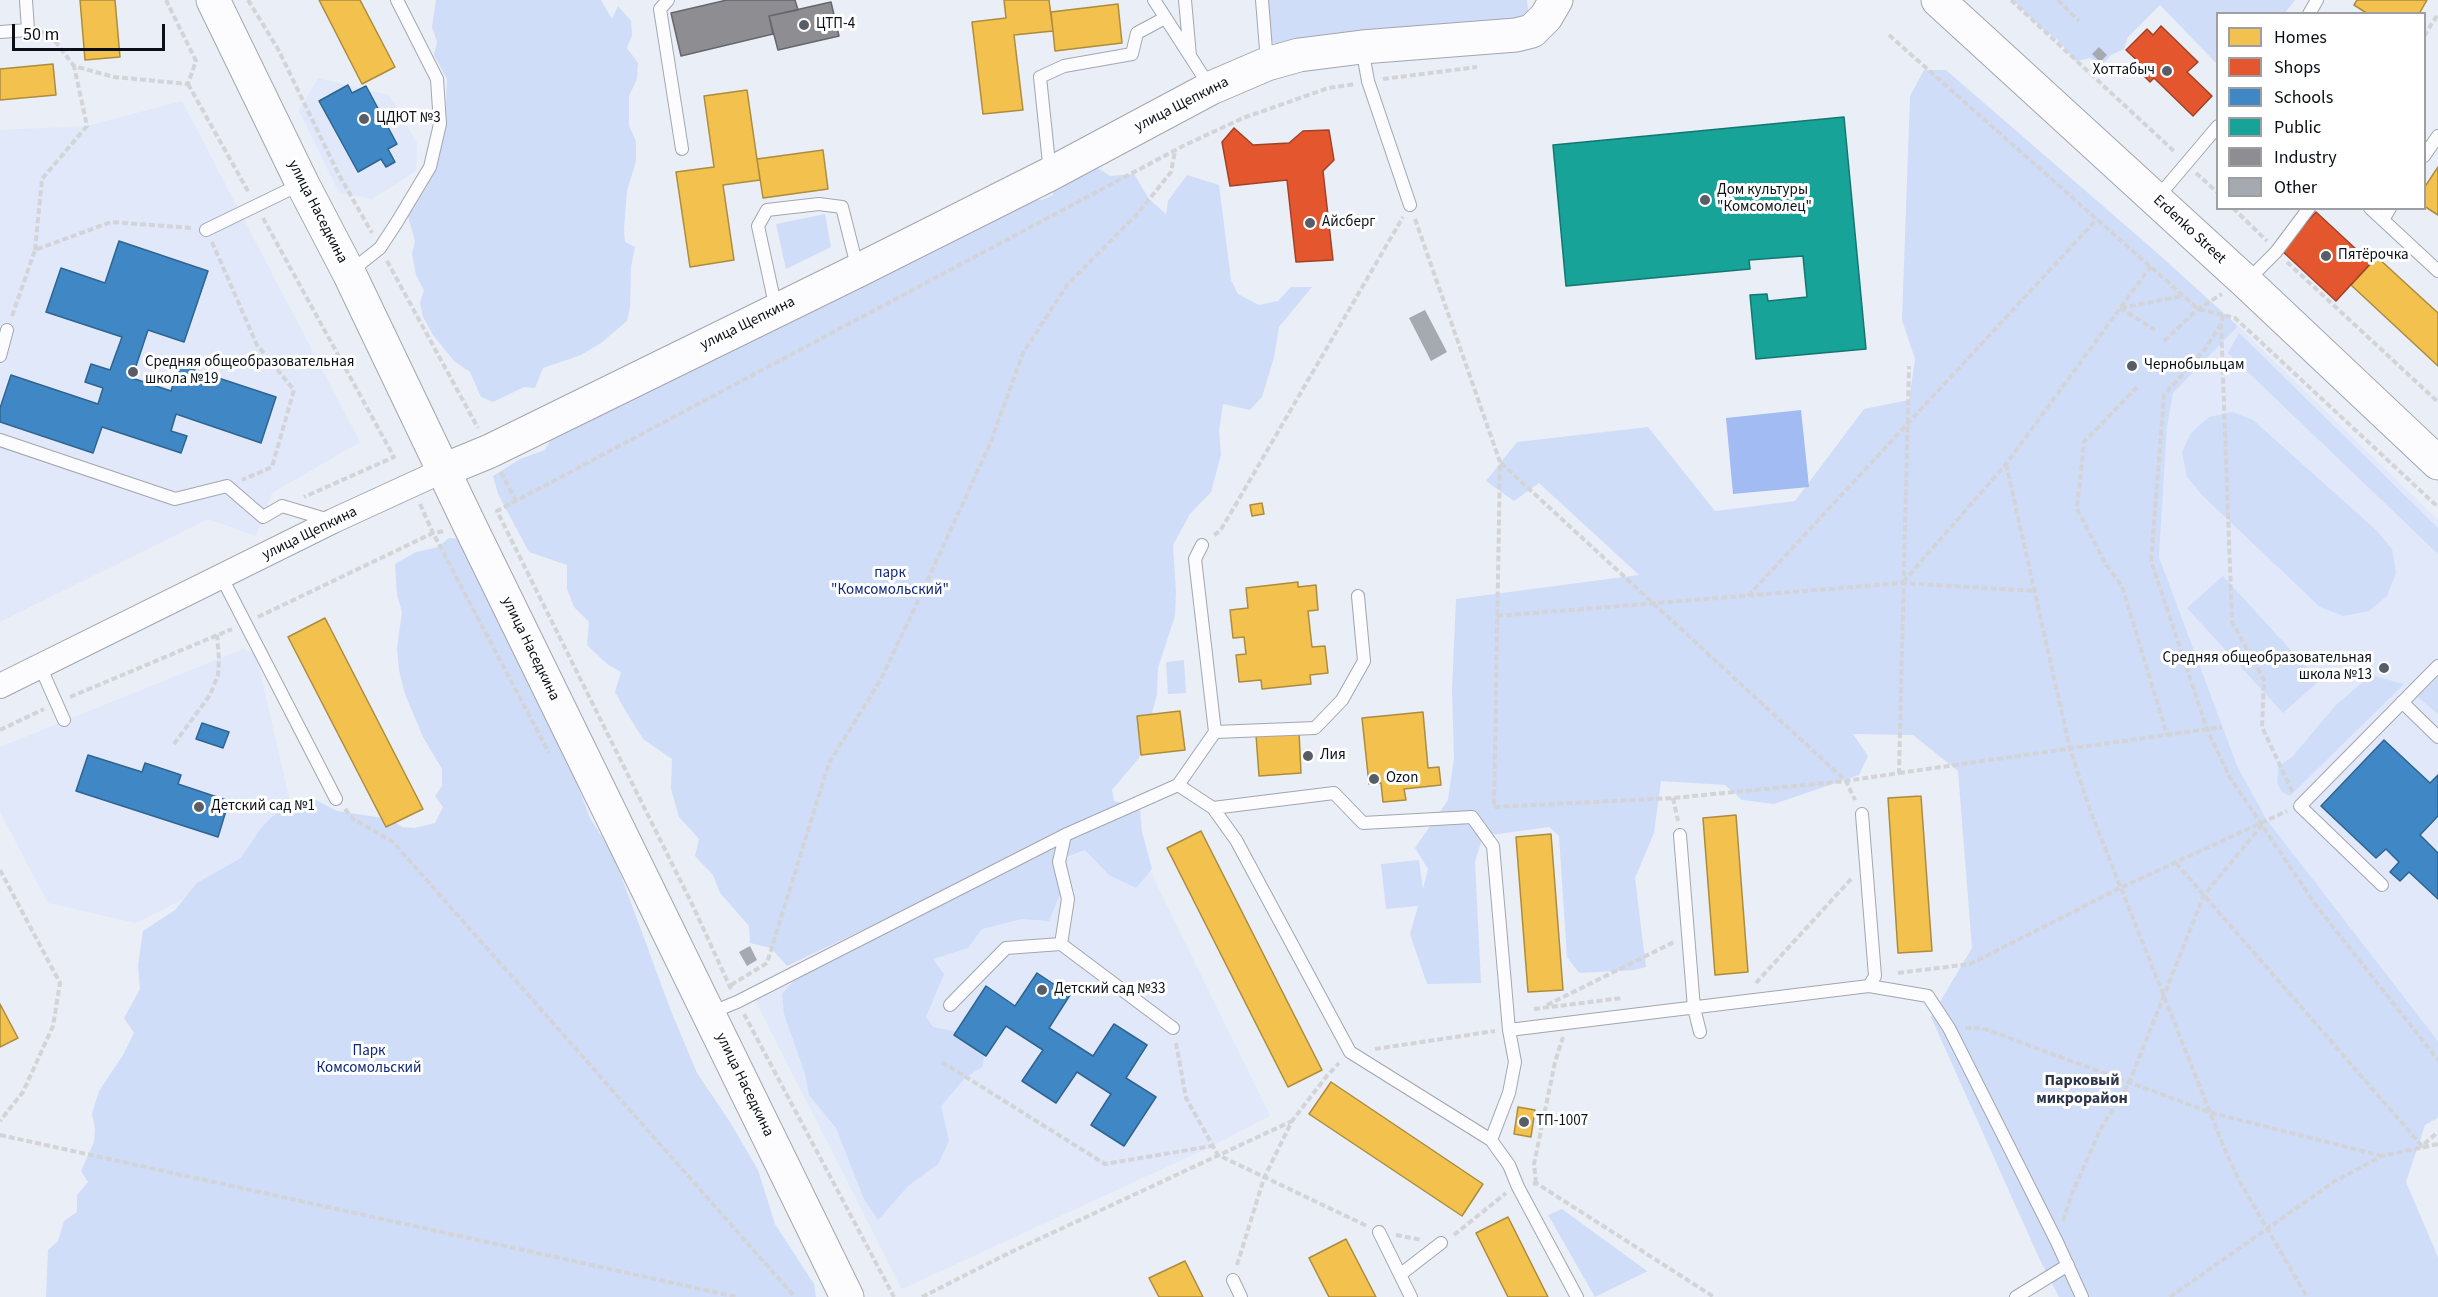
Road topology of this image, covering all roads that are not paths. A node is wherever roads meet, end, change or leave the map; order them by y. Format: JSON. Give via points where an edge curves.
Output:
{"nodes":[{"id":1,"x":26,"y":0,"type":"edge"},
{"id":2,"x":213,"y":0,"type":"edge"},
{"id":3,"x":397,"y":0,"type":"edge"},
{"id":4,"x":668,"y":0,"type":"edge"},
{"id":5,"x":1154,"y":0,"type":"edge"},
{"id":6,"x":1185,"y":0,"type":"edge"},
{"id":7,"x":1262,"y":0,"type":"edge"},
{"id":8,"x":1556,"y":0,"type":"edge"},
{"id":9,"x":1938,"y":0,"type":"edge"},
{"id":10,"x":1165,"y":18,"type":"junction"},
{"id":11,"x":0,"y":33,"type":"edge"},
{"id":12,"x":1362,"y":47,"type":"junction"},
{"id":13,"x":1190,"y":58,"type":"junction"},
{"id":14,"x":1267,"y":64,"type":"junction"},
{"id":15,"x":1211,"y":88,"type":"junction"},
{"id":16,"x":2216,"y":127,"type":"edge"},
{"id":17,"x":2438,"y":136,"type":"edge"},
{"id":18,"x":682,"y":149,"type":"dead end"},
{"id":19,"x":2426,"y":153,"type":"edge"},
{"id":20,"x":1050,"y":174,"type":"junction"},
{"id":21,"x":302,"y":183,"type":"junction"},
{"id":22,"x":2156,"y":199,"type":"junction"},
{"id":23,"x":1410,"y":205,"type":"road end"},
{"id":24,"x":2308,"y":210,"type":"edge"},
{"id":25,"x":2372,"y":210,"type":"edge"},
{"id":26,"x":2389,"y":210,"type":"edge"},
{"id":27,"x":2383,"y":220,"type":"junction"},
{"id":28,"x":206,"y":230,"type":"road end"},
{"id":29,"x":859,"y":270,"type":"junction"},
{"id":30,"x":2438,"y":271,"type":"edge"},
{"id":31,"x":349,"y":273,"type":"junction"},
{"id":32,"x":2246,"y":282,"type":"junction"},
{"id":33,"x":777,"y":310,"type":"junction"},
{"id":34,"x":7,"y":330,"type":"road end"},
{"id":35,"x":0,"y":356,"type":"edge"},
{"id":36,"x":0,"y":440,"type":"edge"},
{"id":37,"x":2438,"y":463,"type":"edge"},
{"id":38,"x":444,"y":470,"type":"junction"},
{"id":39,"x":333,"y":521,"type":"junction"},
{"id":40,"x":1202,"y":546,"type":"dead end"},
{"id":41,"x":222,"y":578,"type":"junction"},
{"id":42,"x":1358,"y":596,"type":"dead end"},
{"id":43,"x":40,"y":666,"type":"junction"},
{"id":44,"x":2438,"y":666,"type":"edge"},
{"id":45,"x":0,"y":686,"type":"edge"},
{"id":46,"x":2402,"y":702,"type":"junction"},
{"id":47,"x":64,"y":720,"type":"dead end"},
{"id":48,"x":1215,"y":732,"type":"junction"},
{"id":49,"x":2438,"y":736,"type":"edge"},
{"id":50,"x":1178,"y":785,"type":"junction"},
{"id":51,"x":336,"y":799,"type":"road end"},
{"id":52,"x":1213,"y":808,"type":"junction"},
{"id":53,"x":1862,"y":814,"type":"road end"},
{"id":54,"x":1065,"y":835,"type":"junction"},
{"id":55,"x":1680,"y":835,"type":"road end"},
{"id":56,"x":2382,"y":885,"type":"dead end"},
{"id":57,"x":1061,"y":944,"type":"junction"},
{"id":58,"x":1872,"y":981,"type":"junction"},
{"id":59,"x":950,"y":1005,"type":"dead end"},
{"id":60,"x":723,"y":1008,"type":"junction"},
{"id":61,"x":1695,"y":1008,"type":"junction"},
{"id":62,"x":1173,"y":1028,"type":"road end"},
{"id":63,"x":1509,"y":1029,"type":"junction"},
{"id":64,"x":1700,"y":1032,"type":"dead end"},
{"id":65,"x":1491,"y":1140,"type":"junction"},
{"id":66,"x":1379,"y":1232,"type":"road end"},
{"id":67,"x":1440,"y":1243,"type":"road end"},
{"id":68,"x":2068,"y":1265,"type":"junction"},
{"id":69,"x":1401,"y":1274,"type":"junction"},
{"id":70,"x":1233,"y":1280,"type":"road end"},
{"id":71,"x":847,"y":1297,"type":"edge"},
{"id":72,"x":1241,"y":1297,"type":"edge"},
{"id":73,"x":1411,"y":1297,"type":"edge"},
{"id":74,"x":1577,"y":1297,"type":"edge"},
{"id":75,"x":2016,"y":1297,"type":"edge"},
{"id":76,"x":2082,"y":1297,"type":"edge"}],
"edges":[{"from":1,"to":11,"type":"lane","via":[[28,30]]},
{"from":2,"to":21,"type":"main road","name":"улица Наседкина"},
{"from":3,"to":31,"type":"lane","via":[[437,79],[440,124],[430,167],[398,222],[380,248]]},
{"from":4,"to":18,"type":"lane","via":[[660,9]]},
{"from":5,"to":10,"type":"lane"},
{"from":6,"to":13,"type":"lane"},
{"from":7,"to":14,"type":"lane"},
{"from":8,"to":12,"type":"main road","name":"улица Щепкина","via":[[1532,31],[1516,35]]},
{"from":9,"to":22,"type":"main road","name":"Erdenko Street"},
{"from":10,"to":13,"type":"lane"},
{"from":10,"to":20,"type":"lane","via":[[1137,33],[1132,54],[1064,66],[1040,76]]},
{"from":12,"to":14,"type":"main road","name":"улица Щепкина","via":[[1299,55]]},
{"from":12,"to":23,"type":"lane","via":[[1368,81]]},
{"from":13,"to":15,"type":"lane"},
{"from":14,"to":15,"type":"main road","name":"улица Щепкина"},
{"from":15,"to":20,"type":"main road","name":"улица Щепкина"},
{"from":16,"to":22,"type":"lane"},
{"from":17,"to":19,"type":"lane"},
{"from":20,"to":29,"type":"main road","name":"улица Щепкина"},
{"from":21,"to":28,"type":"lane"},
{"from":21,"to":31,"type":"main road","name":"улица Наседкина"},
{"from":22,"to":32,"type":"main road","name":"Erdenko Street"},
{"from":24,"to":32,"type":"lane","via":[[2276,252]]},
{"from":25,"to":27,"type":"lane"},
{"from":26,"to":27,"type":"lane"},
{"from":27,"to":30,"type":"lane"},
{"from":29,"to":33,"type":"main road","name":"улица Щепкина"},
{"from":29,"to":33,"type":"lane","via":[[842,207],[819,204],[767,210],[758,226]]},
{"from":31,"to":38,"type":"main road","name":"улица Наседкина"},
{"from":32,"to":37,"type":"main road","name":"Erdenko Street"},
{"from":33,"to":38,"type":"main road","name":"улица Щепкина"},
{"from":34,"to":35,"type":"lane"},
{"from":36,"to":39,"type":"lane","via":[[175,499],[228,486],[263,517],[282,506]]},
{"from":38,"to":39,"type":"street","name":"улица Щепкина"},
{"from":38,"to":60,"type":"main road","name":"улица Наседкина"},
{"from":39,"to":41,"type":"street","name":"улица Щепкина"},
{"from":40,"to":48,"type":"lane","via":[[1196,559]]},
{"from":41,"to":43,"type":"street","name":"улица Щепкина"},
{"from":41,"to":51,"type":"lane"},
{"from":42,"to":48,"type":"lane","via":[[1364,661],[1342,700],[1315,728]]},
{"from":43,"to":45,"type":"street","name":"улица Щепкина"},
{"from":43,"to":47,"type":"lane"},
{"from":44,"to":46,"type":"lane"},
{"from":46,"to":49,"type":"lane"},
{"from":46,"to":56,"type":"lane","via":[[2300,806]]},
{"from":48,"to":50,"type":"lane"},
{"from":50,"to":52,"type":"lane"},
{"from":50,"to":54,"type":"lane"},
{"from":52,"to":63,"type":"lane","via":[[1334,793],[1363,823],[1472,817],[1494,846]]},
{"from":52,"to":65,"type":"lane","via":[[1236,840],[1350,1052]]},
{"from":53,"to":58,"type":"lane"},
{"from":54,"to":57,"type":"lane","via":[[1059,862],[1068,899]]},
{"from":54,"to":60,"type":"lane"},
{"from":55,"to":61,"type":"lane"},
{"from":57,"to":59,"type":"lane","via":[[1006,948]]},
{"from":57,"to":62,"type":"lane"},
{"from":58,"to":61,"type":"lane"},
{"from":58,"to":68,"type":"lane","via":[[1928,996],[1949,1028]]},
{"from":60,"to":71,"type":"main road","name":"улица Наседкина"},
{"from":61,"to":63,"type":"lane"},
{"from":61,"to":64,"type":"lane"},
{"from":63,"to":65,"type":"lane","via":[[1515,1062]]},
{"from":65,"to":74,"type":"lane","via":[[1509,1165]]},
{"from":66,"to":69,"type":"lane"},
{"from":67,"to":69,"type":"lane"},
{"from":68,"to":75,"type":"lane"},
{"from":68,"to":76,"type":"lane"},
{"from":69,"to":73,"type":"lane"},
{"from":70,"to":72,"type":"lane"}]}
